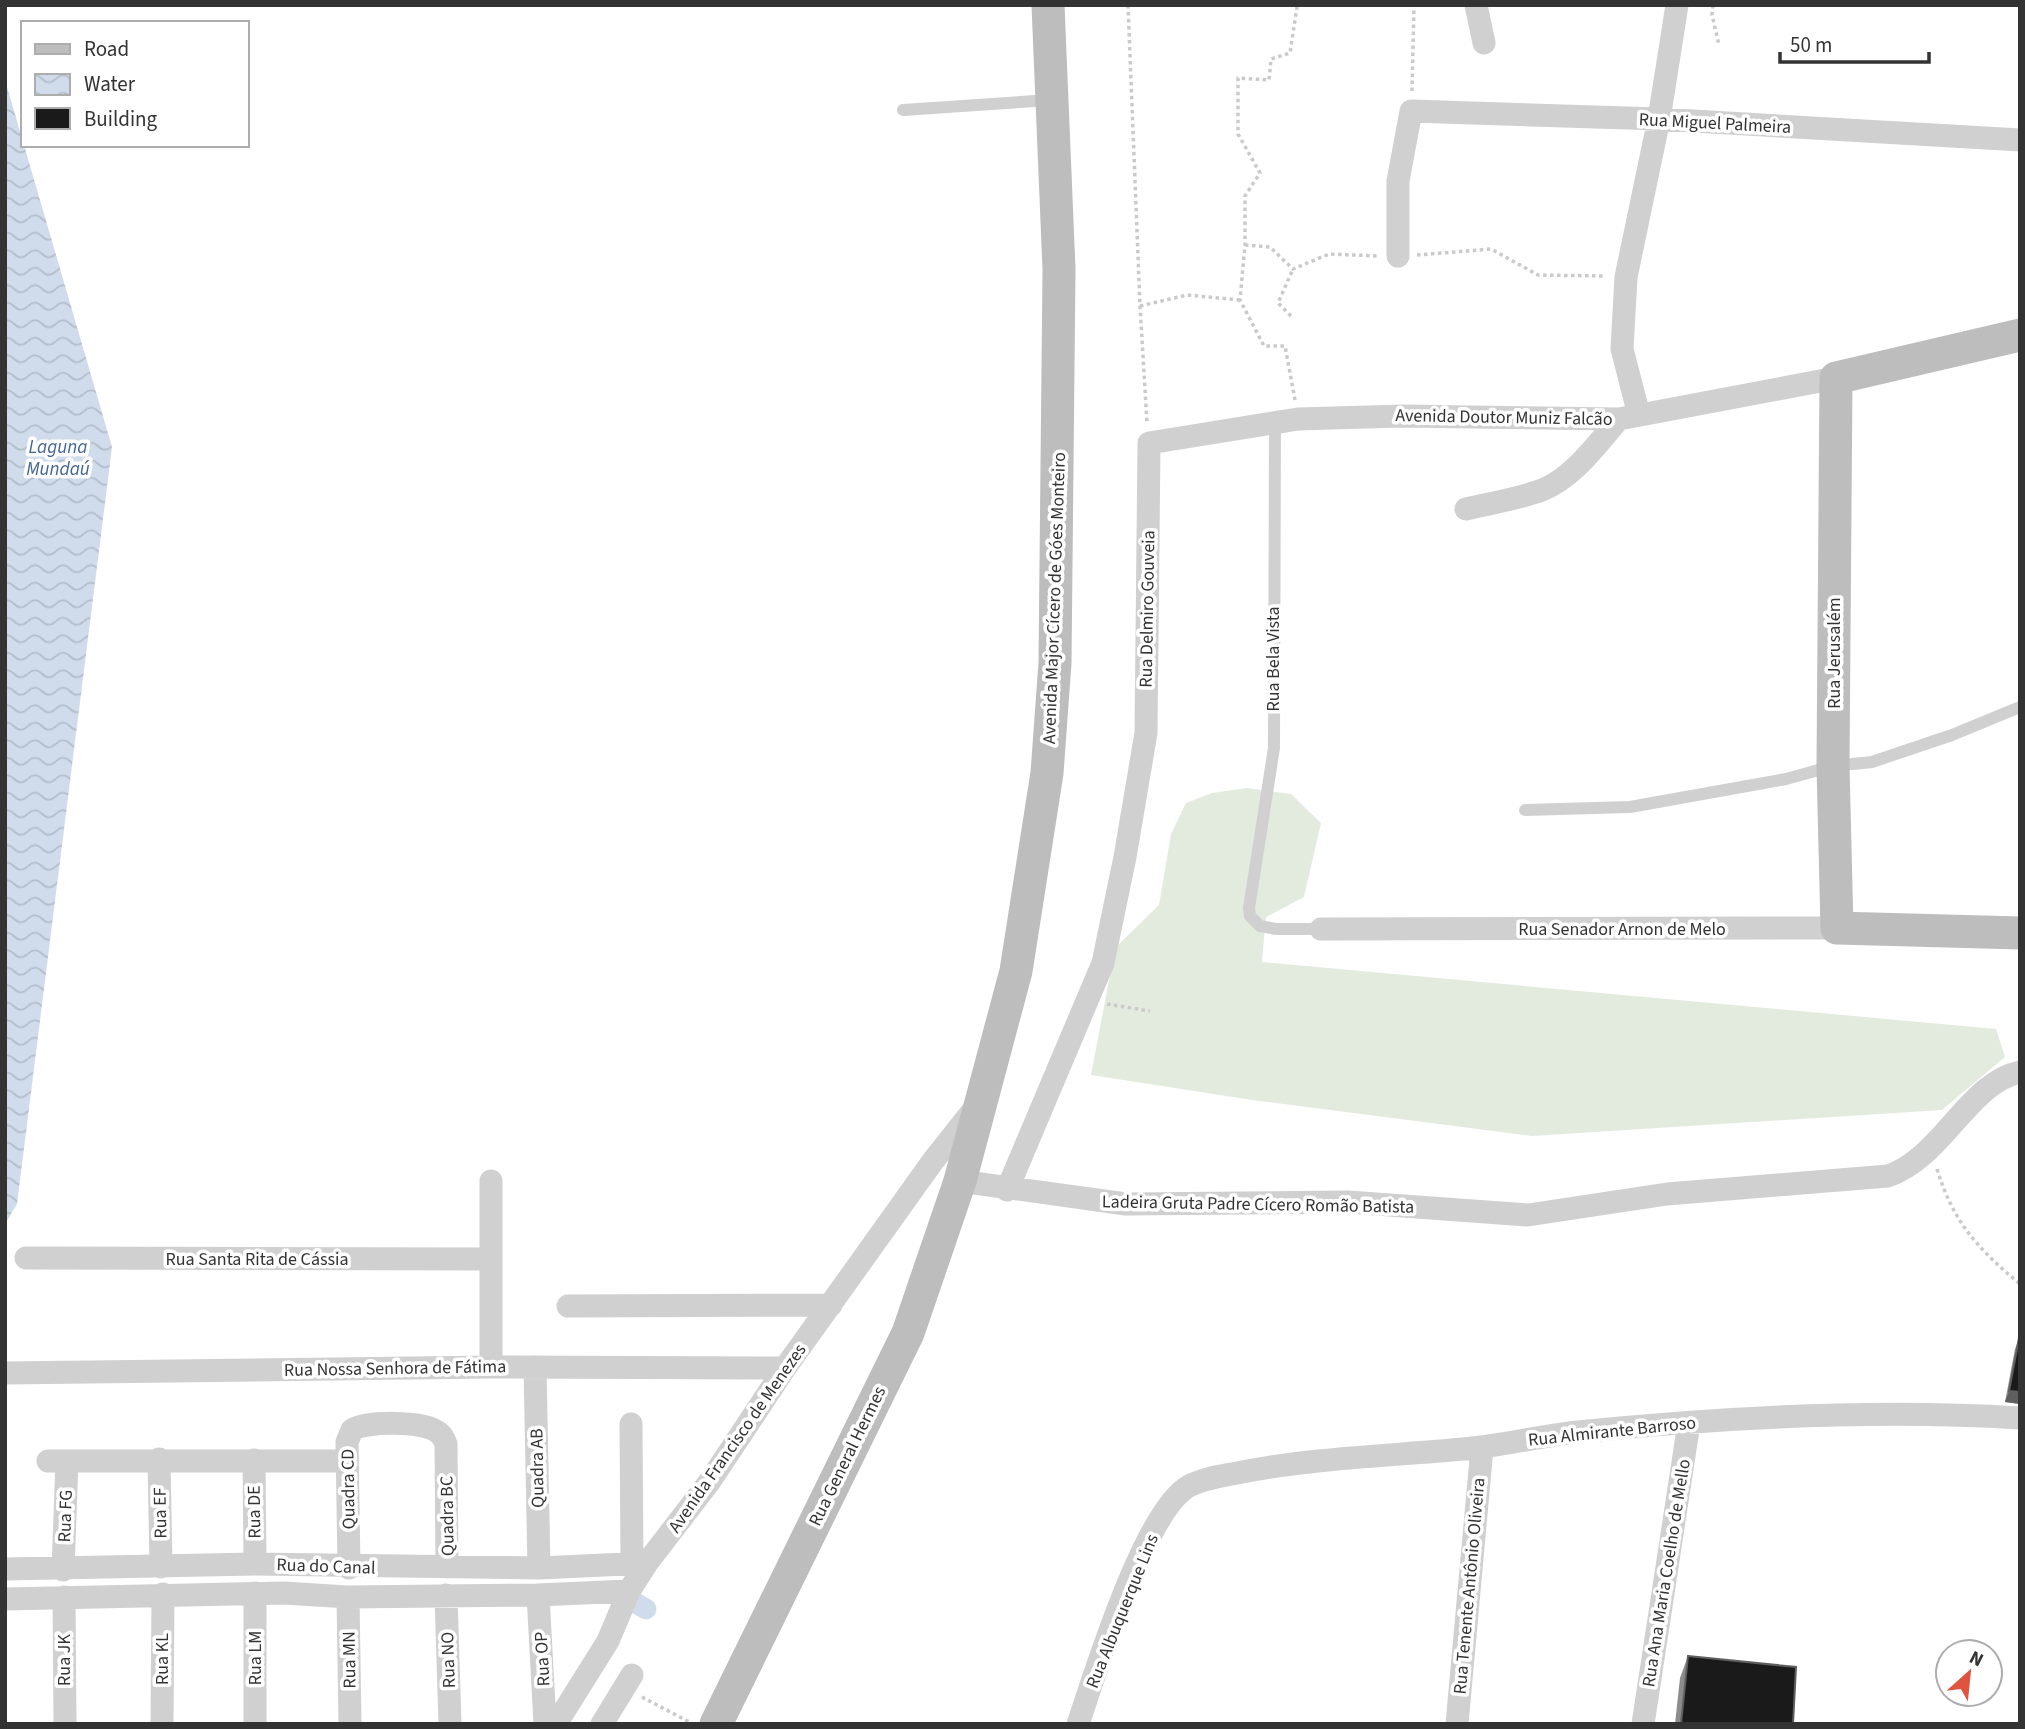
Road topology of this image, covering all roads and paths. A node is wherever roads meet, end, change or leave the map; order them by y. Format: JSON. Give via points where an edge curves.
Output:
{"nodes":[{"id":1,"x":1048,"y":5,"type":"edge"},
{"id":2,"x":1128,"y":5,"type":"edge"},
{"id":3,"x":1415,"y":5,"type":"edge"},
{"id":4,"x":1476,"y":5,"type":"edge"},
{"id":5,"x":1677,"y":5,"type":"edge"},
{"id":6,"x":1713,"y":5,"type":"edge"},
{"id":7,"x":1297,"y":7,"type":"edge"},
{"id":8,"x":1484,"y":43,"type":"dead end"},
{"id":9,"x":1719,"y":45,"type":"dead end"},
{"id":10,"x":1054,"y":100,"type":"junction"},
{"id":11,"x":903,"y":110,"type":"dead end"},
{"id":12,"x":1411,"y":111,"type":"junction"},
{"id":13,"x":1659,"y":119,"type":"junction"},
{"id":14,"x":2020,"y":141,"type":"edge"},
{"id":15,"x":1245,"y":245,"type":"junction"},
{"id":16,"x":1398,"y":256,"type":"junction"},
{"id":17,"x":1293,"y":269,"type":"junction"},
{"id":18,"x":1626,"y":277,"type":"junction"},
{"id":19,"x":1240,"y":300,"type":"junction"},
{"id":20,"x":1140,"y":306,"type":"junction"},
{"id":21,"x":1291,"y":316,"type":"dead end"},
{"id":22,"x":2020,"y":335,"type":"edge"},
{"id":23,"x":1836,"y":377,"type":"junction"},
{"id":24,"x":1629,"y":417,"type":"junction"},
{"id":25,"x":1298,"y":419,"type":"junction"},
{"id":26,"x":1275,"y":422,"type":"junction"},
{"id":27,"x":1149,"y":443,"type":"junction"},
{"id":28,"x":1466,"y":509,"type":"dead end"},
{"id":29,"x":2020,"y":707,"type":"edge"},
{"id":30,"x":1833,"y":766,"type":"junction"},
{"id":31,"x":1525,"y":810,"type":"dead end"},
{"id":32,"x":1250,"y":894,"type":"joint"},
{"id":33,"x":1837,"y":928,"type":"junction"},
{"id":34,"x":1321,"y":929,"type":"joint"},
{"id":35,"x":2020,"y":933,"type":"edge"},
{"id":36,"x":1087,"y":1001,"type":"junction"},
{"id":37,"x":1150,"y":1011,"type":"dead end"},
{"id":38,"x":2020,"y":1072,"type":"edge"},
{"id":39,"x":1931,"y":1150,"type":"junction"},
{"id":40,"x":951,"y":1170,"type":"junction"},
{"id":41,"x":491,"y":1181,"type":"dead end"},
{"id":42,"x":1007,"y":1190,"type":"junction"},
{"id":43,"x":26,"y":1258,"type":"dead end"},
{"id":44,"x":488,"y":1259,"type":"junction"},
{"id":45,"x":2020,"y":1284,"type":"edge"},
{"id":46,"x":831,"y":1304,"type":"junction"},
{"id":47,"x":568,"y":1306,"type":"dead end"},
{"id":48,"x":491,"y":1367,"type":"junction"},
{"id":49,"x":535,"y":1367,"type":"junction"},
{"id":50,"x":785,"y":1368,"type":"junction"},
{"id":51,"x":5,"y":1373,"type":"edge"},
{"id":52,"x":2020,"y":1418,"type":"edge"},
{"id":53,"x":1689,"y":1423,"type":"junction"},
{"id":54,"x":369,"y":1424,"type":"joint"},
{"id":55,"x":631,"y":1424,"type":"dead end"},
{"id":56,"x":1482,"y":1448,"type":"junction"},
{"id":57,"x":159,"y":1459,"type":"junction"},
{"id":58,"x":254,"y":1460,"type":"junction"},
{"id":59,"x":346,"y":1461,"type":"junction"},
{"id":60,"x":1207,"y":1479,"type":"joint"},
{"id":61,"x":640,"y":1563,"type":"junction"},
{"id":62,"x":255,"y":1564,"type":"junction"},
{"id":63,"x":161,"y":1567,"type":"junction"},
{"id":64,"x":447,"y":1567,"type":"junction"},
{"id":65,"x":349,"y":1568,"type":"junction"},
{"id":66,"x":539,"y":1568,"type":"junction"},
{"id":67,"x":5,"y":1569,"type":"edge"},
{"id":68,"x":63,"y":1570,"type":"junction"},
{"id":69,"x":629,"y":1591,"type":"junction"},
{"id":70,"x":256,"y":1593,"type":"junction"},
{"id":71,"x":163,"y":1594,"type":"junction"},
{"id":72,"x":446,"y":1595,"type":"junction"},
{"id":73,"x":538,"y":1595,"type":"junction"},
{"id":74,"x":64,"y":1597,"type":"junction"},
{"id":75,"x":348,"y":1597,"type":"junction"},
{"id":76,"x":5,"y":1599,"type":"edge"},
{"id":77,"x":632,"y":1675,"type":"dead end"},
{"id":78,"x":65,"y":1724,"type":"edge"},
{"id":79,"x":162,"y":1724,"type":"edge"},
{"id":80,"x":255,"y":1724,"type":"edge"},
{"id":81,"x":350,"y":1724,"type":"edge"},
{"id":82,"x":450,"y":1724,"type":"edge"},
{"id":83,"x":545,"y":1724,"type":"edge"},
{"id":84,"x":556,"y":1724,"type":"edge"},
{"id":85,"x":602,"y":1724,"type":"edge"},
{"id":86,"x":716,"y":1724,"type":"edge"},
{"id":87,"x":1078,"y":1724,"type":"edge"},
{"id":88,"x":1457,"y":1724,"type":"edge"},
{"id":89,"x":1643,"y":1724,"type":"edge"}],
"edges":[{"from":1,"to":10,"type":"street","name":"Avenida Major Cícero de Góes Monteiro"},
{"from":2,"to":20,"type":"path"},
{"from":3,"to":12,"type":"path"},
{"from":4,"to":8,"type":"street"},
{"from":5,"to":13,"type":"street"},
{"from":6,"to":9,"type":"path"},
{"from":7,"to":15,"type":"path","via":[[1290,53],[1271,59],[1269,80],[1238,78],[1238,134],[1260,173],[1245,196]]},
{"from":10,"to":11,"type":"lane"},
{"from":10,"to":40,"type":"street","name":"Avenida Major Cícero de Góes Monteiro","via":[[1059,515],[1048,759],[1016,971],[979,1102]]},
{"from":12,"to":13,"type":"street","name":"Rua Miguel Palmeira"},
{"from":12,"to":16,"type":"street","via":[[1398,181]]},
{"from":13,"to":14,"type":"street","name":"Rua Miguel Palmeira"},
{"from":13,"to":18,"type":"street"},
{"from":15,"to":17,"type":"path","via":[[1270,247]]},
{"from":15,"to":19,"type":"path"},
{"from":16,"to":17,"type":"path","via":[[1329,254]]},
{"from":16,"to":18,"type":"path","via":[[1491,249],[1538,275]]},
{"from":17,"to":21,"type":"path","via":[[1278,303]]},
{"from":18,"to":24,"type":"street","via":[[1622,349]]},
{"from":19,"to":20,"type":"path","via":[[1187,295]]},
{"from":19,"to":25,"type":"path","via":[[1264,346],[1284,346]]},
{"from":20,"to":27,"type":"path"},
{"from":22,"to":23,"type":"street","name":"Avenida Doutor Muniz Falcão"},
{"from":23,"to":24,"type":"street","name":"Avenida Doutor Muniz Falcão"},
{"from":23,"to":30,"type":"street","name":"Rua Jerusalém"},
{"from":24,"to":25,"type":"street","name":"Avenida Doutor Muniz Falcão"},
{"from":24,"to":28,"type":"street","via":[[1555,483]]},
{"from":25,"to":26,"type":"street","name":"Avenida Doutor Muniz Falcão"},
{"from":26,"to":27,"type":"street","name":"Avenida Doutor Muniz Falcão"},
{"from":26,"to":32,"type":"lane","name":"Rua Bela Vista","via":[[1274,748]]},
{"from":27,"to":36,"type":"street","name":"Rua Delmiro Gouveia","via":[[1146,733],[1103,963]]},
{"from":29,"to":30,"type":"lane","via":[[1881,760]]},
{"from":30,"to":31,"type":"lane","via":[[1630,807]]},
{"from":30,"to":33,"type":"street","name":"Rua Jerusalém"},
{"from":32,"to":34,"type":"lane","name":"Rua Senador Arnon de Melo","via":[[1250,916],[1261,926]]},
{"from":33,"to":34,"type":"street","name":"Rua Senador Arnon de Melo"},
{"from":33,"to":35,"type":"street","name":"Rua Senador Arnon de Melo"},
{"from":36,"to":37,"type":"path"},
{"from":36,"to":42,"type":"street","name":"Rua Delmiro Gouveia"},
{"from":38,"to":39,"type":"street","name":"Ladeira Gruta Padre Cícero Romão Batista","via":[[1995,1081]]},
{"from":39,"to":42,"type":"street","name":"Ladeira Gruta Padre Cícero Romão Batista","via":[[1888,1177],[1679,1193],[1528,1215],[1348,1202],[1146,1205]]},
{"from":39,"to":45,"type":"path","via":[[1947,1203],[1970,1237]]},
{"from":40,"to":42,"type":"street","name":"Ladeira Gruta Padre Cícero Romão Batista"},
{"from":40,"to":46,"type":"street","name":"Avenida Francisco de Menezes"},
{"from":40,"to":86,"type":"street","name":"Rua General Hermes","via":[[908,1333]]},
{"from":41,"to":44,"type":"street"},
{"from":43,"to":44,"type":"street","name":"Rua Santa Rita de Cássia"},
{"from":44,"to":48,"type":"street"},
{"from":46,"to":47,"type":"street"},
{"from":46,"to":50,"type":"street","name":"Avenida Francisco de Menezes"},
{"from":48,"to":49,"type":"street","name":"Rua Nossa Senhora de Fátima"},
{"from":48,"to":51,"type":"street","name":"Rua Nossa Senhora de Fátima"},
{"from":49,"to":50,"type":"street","name":"Rua Nossa Senhora de Fátima"},
{"from":49,"to":66,"type":"street","name":"Quadra AB"},
{"from":50,"to":61,"type":"street","name":"Avenida Francisco de Menezes","via":[[710,1481]]},
{"from":52,"to":53,"type":"street","name":"Rua Almirante Barroso","via":[[1739,1418]]},
{"from":53,"to":56,"type":"street","name":"Rua Almirante Barroso","via":[[1575,1433]]},
{"from":53,"to":89,"type":"street","name":"Rua Ana Maria Coelho de Mello"},
{"from":54,"to":59,"type":"street","name":"Quadra CD","via":[[359,1425],[348,1436]]},
{"from":54,"to":64,"type":"street","name":"Quadra BC","via":[[421,1425],[437,1431],[446,1444]]},
{"from":55,"to":61,"type":"street"},
{"from":56,"to":60,"type":"street","name":"Rua Almirante Barroso","via":[[1264,1468]]},
{"from":56,"to":88,"type":"street","name":"Rua Tenente Antônio Oliveira"},
{"from":57,"to":58,"type":"street"},
{"from":57,"to":63,"type":"street","name":"Rua EF"},
{"from":57,"to":68,"type":"street","name":"Rua FG","via":[[57,1461]]},
{"from":58,"to":59,"type":"street"},
{"from":58,"to":62,"type":"street","name":"Rua DE"},
{"from":59,"to":65,"type":"street","name":"Quadra CD"},
{"from":60,"to":87,"type":"street","name":"Rua Albuquerque Lins","via":[[1188,1486],[1159,1522],[1103,1650]]},
{"from":61,"to":66,"type":"street","name":"Rua do Canal"},
{"from":61,"to":69,"type":"street","name":"Avenida Francisco de Menezes"},
{"from":62,"to":63,"type":"street","name":"Rua do Canal"},
{"from":62,"to":65,"type":"street","name":"Rua do Canal"},
{"from":63,"to":68,"type":"street","name":"Rua do Canal"},
{"from":64,"to":65,"type":"street","name":"Rua do Canal"},
{"from":64,"to":66,"type":"street","name":"Rua do Canal"},
{"from":67,"to":68,"type":"street","name":"Rua do Canal"},
{"from":69,"to":73,"type":"street","name":"Rua do Canal"},
{"from":69,"to":84,"type":"street","name":"Avenida Francisco de Menezes","via":[[608,1641]]},
{"from":70,"to":71,"type":"street","name":"Rua do Canal"},
{"from":70,"to":75,"type":"street","name":"Rua do Canal"},
{"from":70,"to":80,"type":"street","name":"Rua LM"},
{"from":71,"to":74,"type":"street","name":"Rua do Canal"},
{"from":71,"to":79,"type":"street","name":"Rua KL"},
{"from":72,"to":73,"type":"street","name":"Rua do Canal"},
{"from":72,"to":75,"type":"street","name":"Rua do Canal"},
{"from":72,"to":82,"type":"street","name":"Rua NO"},
{"from":73,"to":83,"type":"street","name":"Rua OP"},
{"from":74,"to":76,"type":"street","name":"Rua do Canal"},
{"from":74,"to":78,"type":"street","name":"Rua JK"},
{"from":75,"to":81,"type":"street","name":"Rua MN"},
{"from":77,"to":85,"type":"street"}]}
